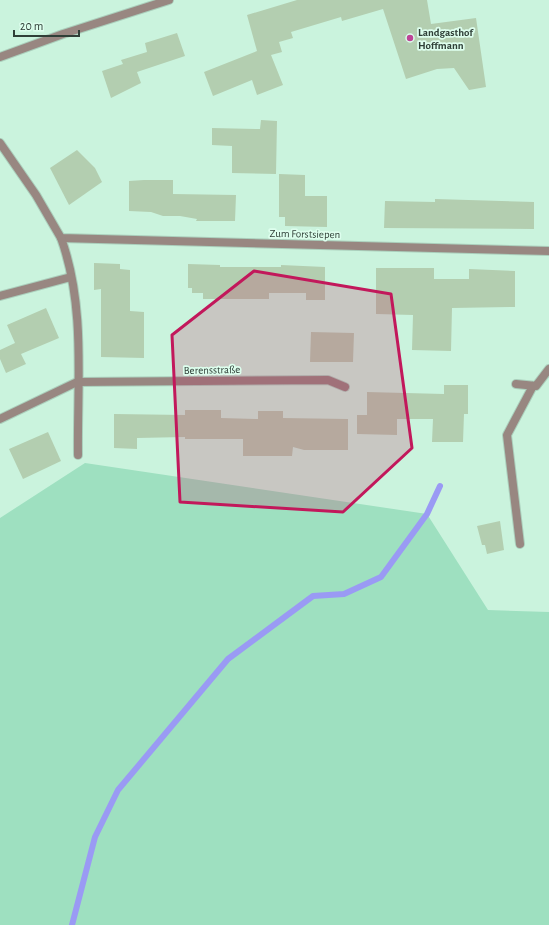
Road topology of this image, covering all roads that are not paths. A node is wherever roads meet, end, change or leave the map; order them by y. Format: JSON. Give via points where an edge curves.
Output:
{"nodes":[{"id":1,"x":169,"y":0,"type":"edge"},
{"id":2,"x":0,"y":57,"type":"edge"},
{"id":3,"x":0,"y":143,"type":"edge"},
{"id":4,"x":61,"y":238,"type":"junction"},
{"id":5,"x":549,"y":250,"type":"edge"},
{"id":6,"x":71,"y":277,"type":"junction"},
{"id":7,"x":0,"y":296,"type":"edge"},
{"id":8,"x":549,"y":369,"type":"edge"},
{"id":9,"x":77,"y":382,"type":"junction"},
{"id":10,"x":516,"y":384,"type":"dead end"},
{"id":11,"x":533,"y":386,"type":"junction"},
{"id":12,"x":345,"y":387,"type":"dead end"},
{"id":13,"x":0,"y":419,"type":"edge"},
{"id":14,"x":78,"y":455,"type":"dead end"},
{"id":15,"x":520,"y":544,"type":"dead end"}],
"edges":[{"from":1,"to":2,"type":"street"},
{"from":3,"to":4,"type":"street"},
{"from":4,"to":5,"type":"street","name":"Zum Forstsiepen"},
{"from":4,"to":6,"type":"street"},
{"from":6,"to":7,"type":"street"},
{"from":6,"to":9,"type":"street","via":[[79,325]]},
{"from":8,"to":11,"type":"street","via":[[536,386]]},
{"from":9,"to":12,"type":"street","name":"Berensstraße","via":[[328,380]]},
{"from":9,"to":13,"type":"street"},
{"from":9,"to":14,"type":"street"},
{"from":10,"to":11,"type":"street"},
{"from":11,"to":15,"type":"street","via":[[507,435]]}]}
